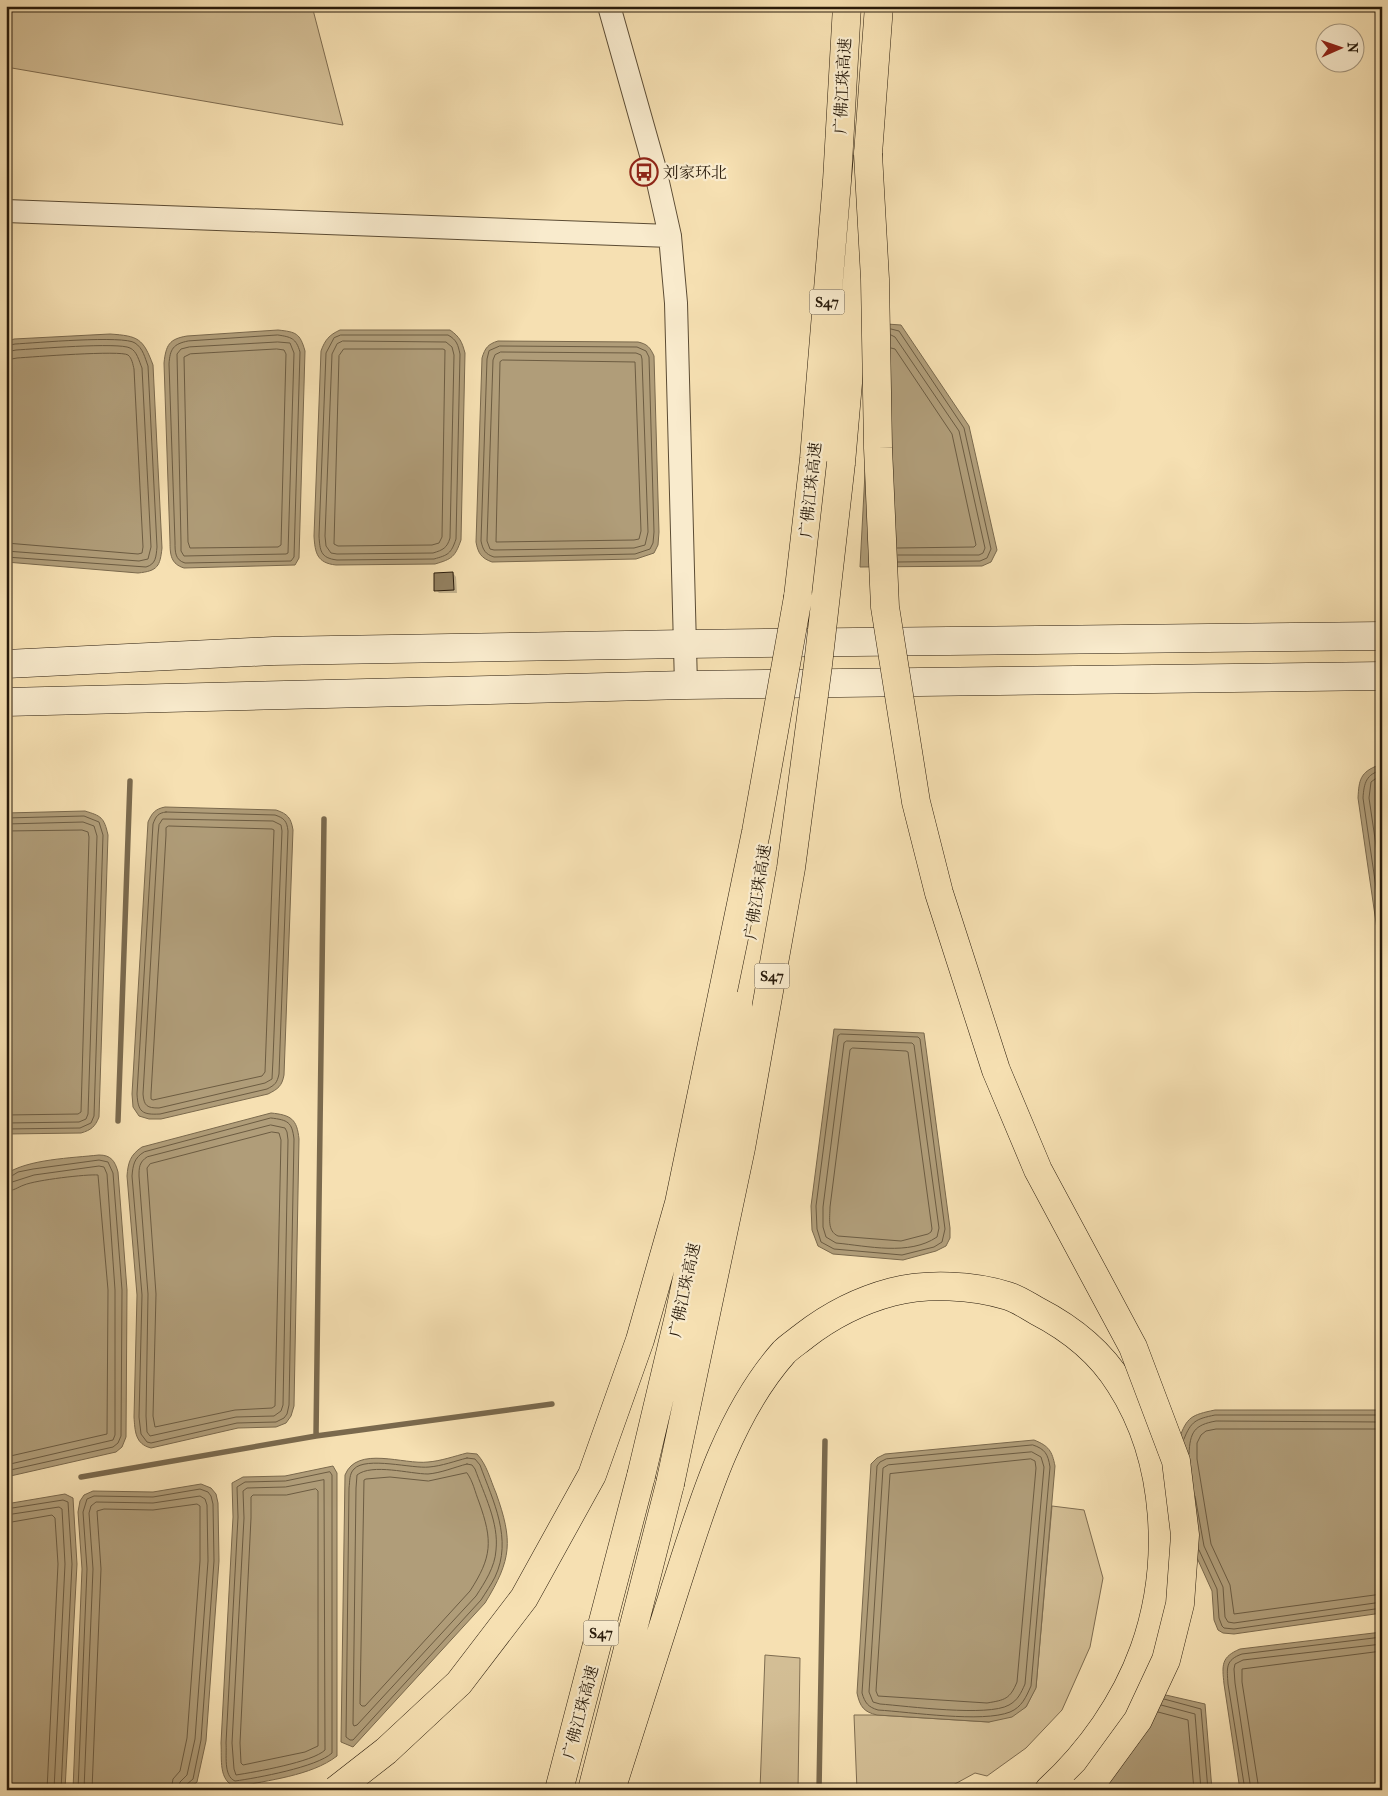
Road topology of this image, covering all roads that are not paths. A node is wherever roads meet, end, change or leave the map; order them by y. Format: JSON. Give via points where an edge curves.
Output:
{"nodes":[{"id":1,"x":609,"y":6,"type":"edge"},
{"id":2,"x":847,"y":6,"type":"edge"},
{"id":3,"x":879,"y":6,"type":"edge"},
{"id":4,"x":868,"y":154,"type":"junction"},
{"id":5,"x":6,"y":211,"type":"edge"},
{"id":6,"x":670,"y":236,"type":"junction"},
{"id":7,"x":798,"y":597,"type":"junction"},
{"id":8,"x":1382,"y":636,"type":"edge"},
{"id":9,"x":685,"y":644,"type":"junction"},
{"id":10,"x":6,"y":664,"type":"edge"},
{"id":11,"x":1382,"y":676,"type":"edge"},
{"id":12,"x":686,"y":685,"type":"junction"},
{"id":13,"x":6,"y":702,"type":"edge"},
{"id":14,"x":336,"y":1790,"type":"edge"},
{"id":15,"x":559,"y":1790,"type":"edge"},
{"id":16,"x":592,"y":1790,"type":"edge"},
{"id":17,"x":611,"y":1790,"type":"edge"},
{"id":18,"x":1049,"y":1790,"type":"edge"},
{"id":19,"x":1084,"y":1790,"type":"edge"}],
"edges":[{"from":1,"to":6,"type":"street","via":[[655,168]]},
{"from":2,"to":7,"type":"highway","name":"广佛江珠高速","number":"S47","via":[[837,181],[814,459]]},
{"from":3,"to":4,"type":"highway","name":"广佛江珠高速","number":"S47"},
{"from":4,"to":16,"type":"highway","name":"广佛江珠高速","number":"S47","bridge":true,"via":[[840,472],[791,868],[741,1148],[670,1484]]},
{"from":4,"to":19,"type":"highway","bridge":true,"via":[[885,606],[916,802],[939,893],[996,1070],[1038,1170],[1133,1347],[1176,1461],[1185,1535],[1180,1604],[1166,1660],[1138,1720]]},
{"from":5,"to":6,"type":"street"},
{"from":6,"to":9,"type":"street","via":[[676,303]]},
{"from":7,"to":14,"type":"highway","bridge":true,"via":[[756,832],[679,1203],[640,1340],[592,1475],[524,1598],[459,1683],[386,1751]]},
{"from":7,"to":15,"type":"highway","name":"广佛江珠高速","number":"S47","bridge":true,"via":[[759,888],[714,1145],[679,1316],[641,1476]]},
{"from":8,"to":9,"type":"main road"},
{"from":9,"to":10,"type":"main road","via":[[273,651]]},
{"from":9,"to":12,"type":"street"},
{"from":11,"to":12,"type":"main road"},
{"from":12,"to":13,"type":"main road"},
{"from":17,"to":18,"type":"highway","via":[[705,1495],[726,1444],[756,1390],[785,1351],[824,1320],[866,1299],[908,1288],[958,1286],[1009,1296],[1054,1320],[1093,1350],[1120,1383],[1141,1424],[1155,1466],[1162,1513],[1162,1560],[1156,1607],[1144,1651],[1125,1693],[1102,1731]]}]}
